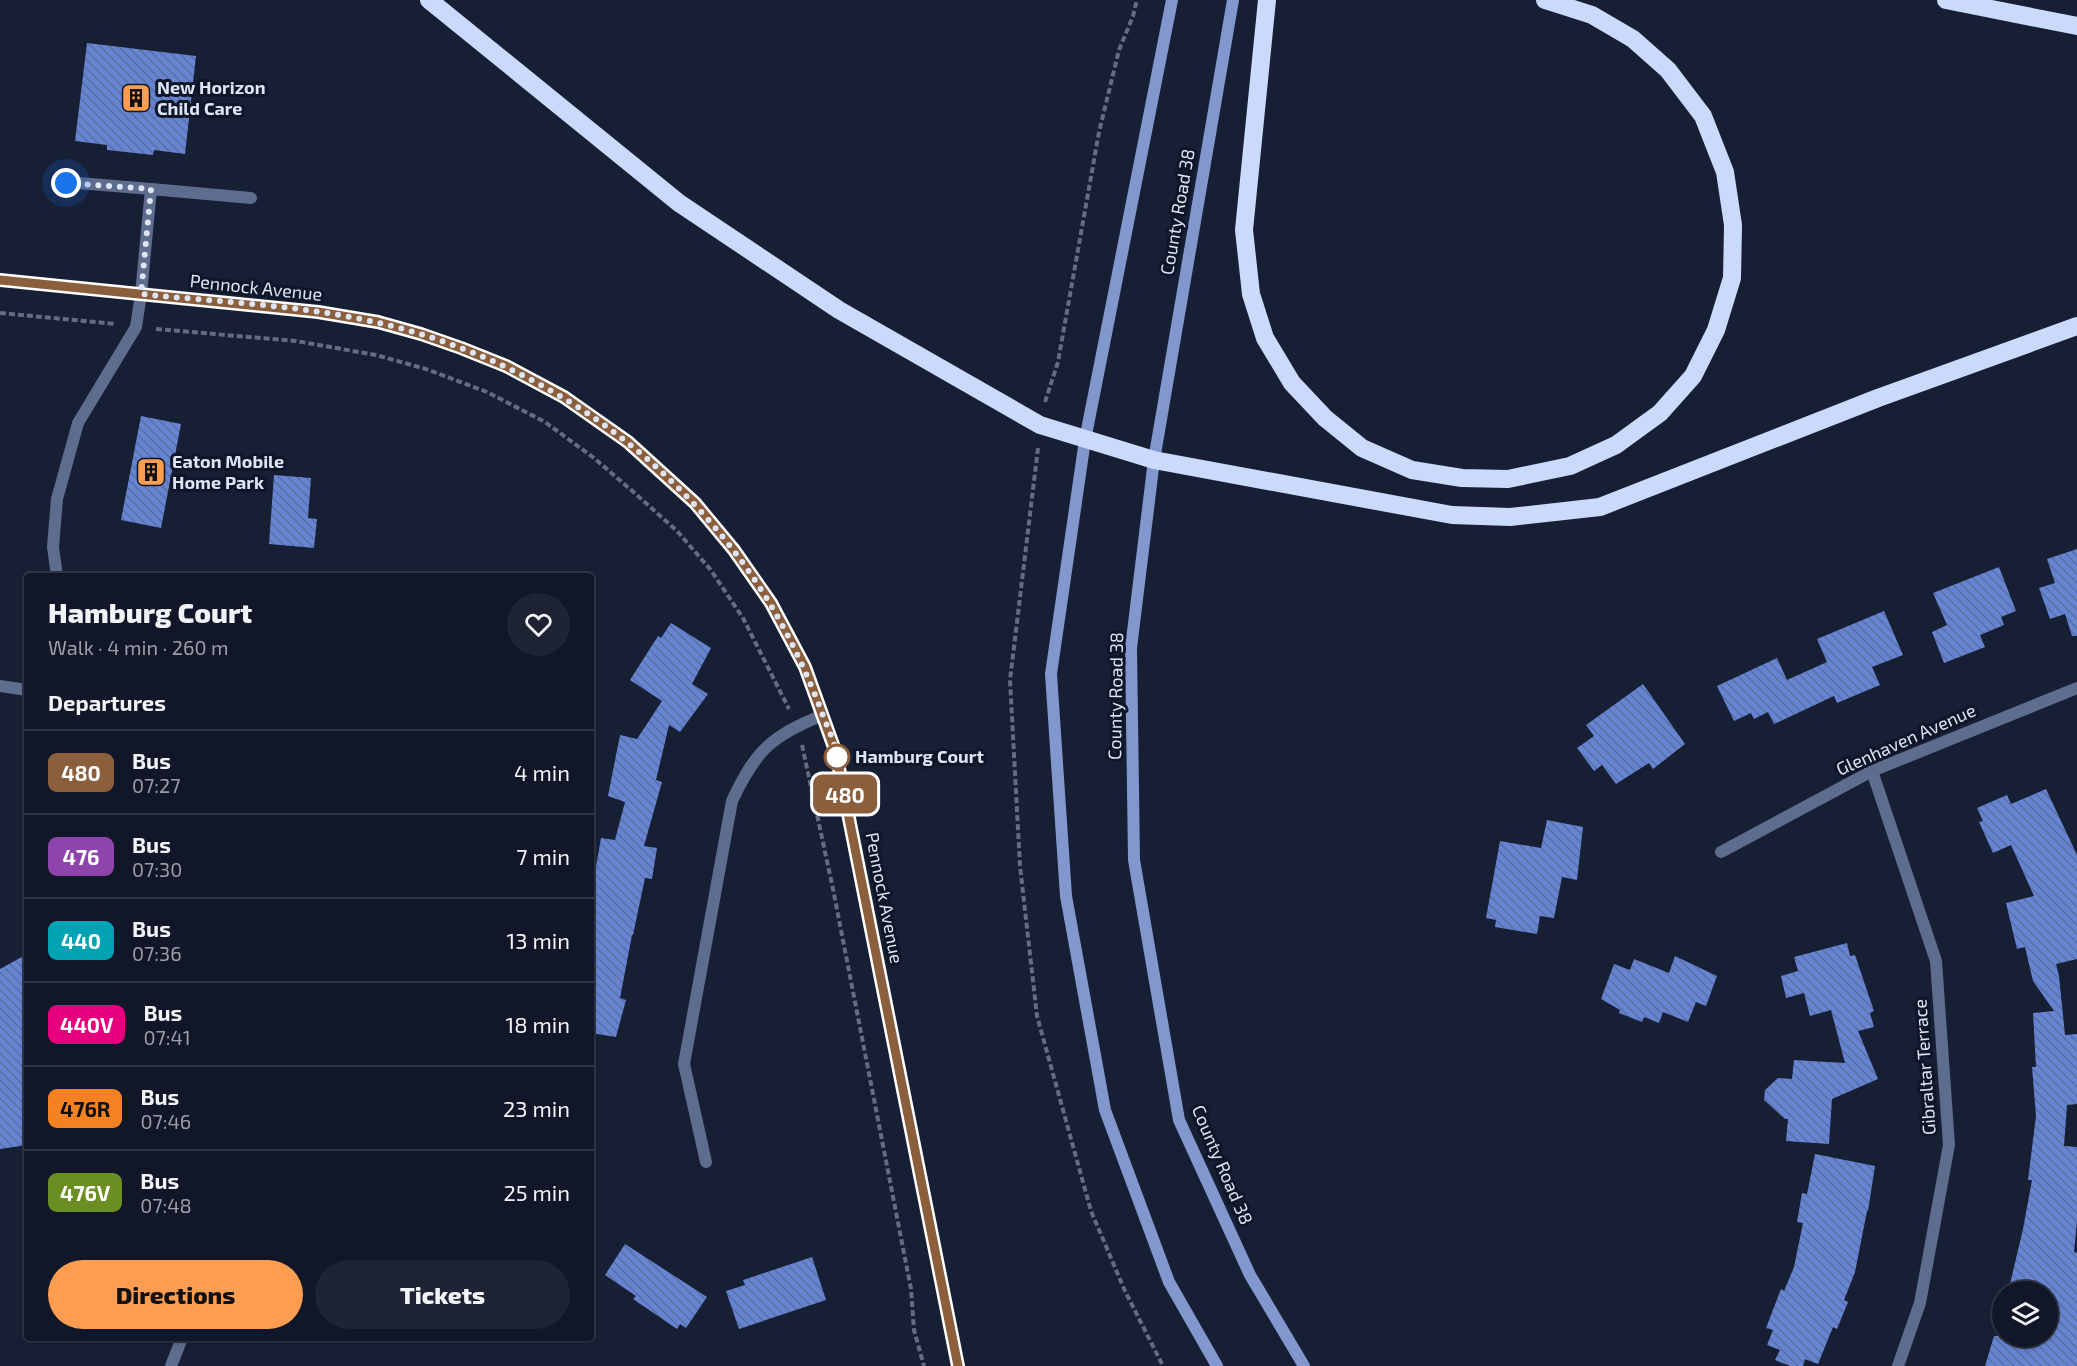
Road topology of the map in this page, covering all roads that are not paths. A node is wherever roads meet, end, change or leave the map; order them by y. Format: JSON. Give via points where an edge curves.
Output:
{"nodes":[{"id":1,"x":429,"y":0,"type":"edge"},
{"id":2,"x":1233,"y":0,"type":"edge"},
{"id":3,"x":1267,"y":0,"type":"edge"},
{"id":4,"x":1545,"y":0,"type":"edge"},
{"id":5,"x":1946,"y":0,"type":"edge"},
{"id":6,"x":1172,"y":1,"type":"edge"},
{"id":7,"x":2077,"y":26,"type":"edge"},
{"id":8,"x":66,"y":183,"type":"dead end"},
{"id":9,"x":151,"y":189,"type":"junction"},
{"id":10,"x":250,"y":198,"type":"dead end"},
{"id":11,"x":0,"y":280,"type":"edge"},
{"id":12,"x":141,"y":294,"type":"junction"},
{"id":13,"x":2077,"y":326,"type":"edge"},
{"id":14,"x":1085,"y":440,"type":"junction"},
{"id":15,"x":1154,"y":460,"type":"junction"},
{"id":16,"x":56,"y":573,"type":"edge"},
{"id":17,"x":0,"y":686,"type":"edge"},
{"id":18,"x":2077,"y":688,"type":"edge"},
{"id":19,"x":24,"y":690,"type":"edge"},
{"id":20,"x":823,"y":715,"type":"junction"},
{"id":21,"x":1872,"y":771,"type":"junction"},
{"id":22,"x":1721,"y":852,"type":"dead end"},
{"id":23,"x":705,"y":1162,"type":"dead end"},
{"id":24,"x":181,"y":1341,"type":"edge"},
{"id":25,"x":171,"y":1366,"type":"edge"},
{"id":26,"x":958,"y":1366,"type":"edge"},
{"id":27,"x":1217,"y":1366,"type":"edge"},
{"id":28,"x":1304,"y":1366,"type":"edge"},
{"id":29,"x":1898,"y":1366,"type":"edge"}],
"edges":[{"from":1,"to":14,"type":"highway","via":[[679,203],[839,310],[1040,425]]},
{"from":2,"to":15,"type":"main road","name":"County Road 38"},
{"from":3,"to":4,"type":"highway","via":[[1244,230],[1251,294],[1265,338],[1292,383],[1325,418],[1362,448],[1413,470],[1462,478],[1508,479],[1570,466],[1616,445],[1660,413],[1693,376],[1716,330],[1732,278],[1733,225],[1725,171],[1703,116],[1668,70],[1633,39],[1592,15]]},
{"from":5,"to":7,"type":"highway"},
{"from":6,"to":14,"type":"main road"},
{"from":8,"to":9,"type":"street"},
{"from":9,"to":10,"type":"street"},
{"from":9,"to":12,"type":"street"},
{"from":11,"to":12,"type":"main road","name":"Pennock Avenue"},
{"from":12,"to":16,"type":"street","via":[[136,327],[78,423],[57,499],[52,547]]},
{"from":12,"to":20,"type":"main road","name":"Pennock Avenue","via":[[378,322],[506,366],[564,397],[636,449],[695,503],[734,550],[771,603],[805,667]]},
{"from":13,"to":15,"type":"highway","via":[[1878,398],[1600,507],[1510,517],[1452,515]]},
{"from":14,"to":15,"type":"highway"},
{"from":14,"to":27,"type":"main road","via":[[1051,674],[1066,896],[1105,1110],[1169,1282]]},
{"from":15,"to":28,"type":"main road","name":"County Road 38","via":[[1131,648],[1134,860],[1179,1120],[1250,1275]]},
{"from":17,"to":19,"type":"street"},
{"from":18,"to":21,"type":"street","name":"Glenhaven Avenue"},
{"from":20,"to":23,"type":"street","via":[[796,726],[763,748],[732,801],[684,1064]]},
{"from":20,"to":26,"type":"main road","name":"Pennock Avenue","via":[[836,753]]},
{"from":21,"to":22,"type":"street","name":"Glenhaven Avenue"},
{"from":21,"to":29,"type":"street","name":"Gibraltar Terrace","via":[[1936,961],[1949,1145],[1920,1303]]},
{"from":24,"to":25,"type":"street"}]}
